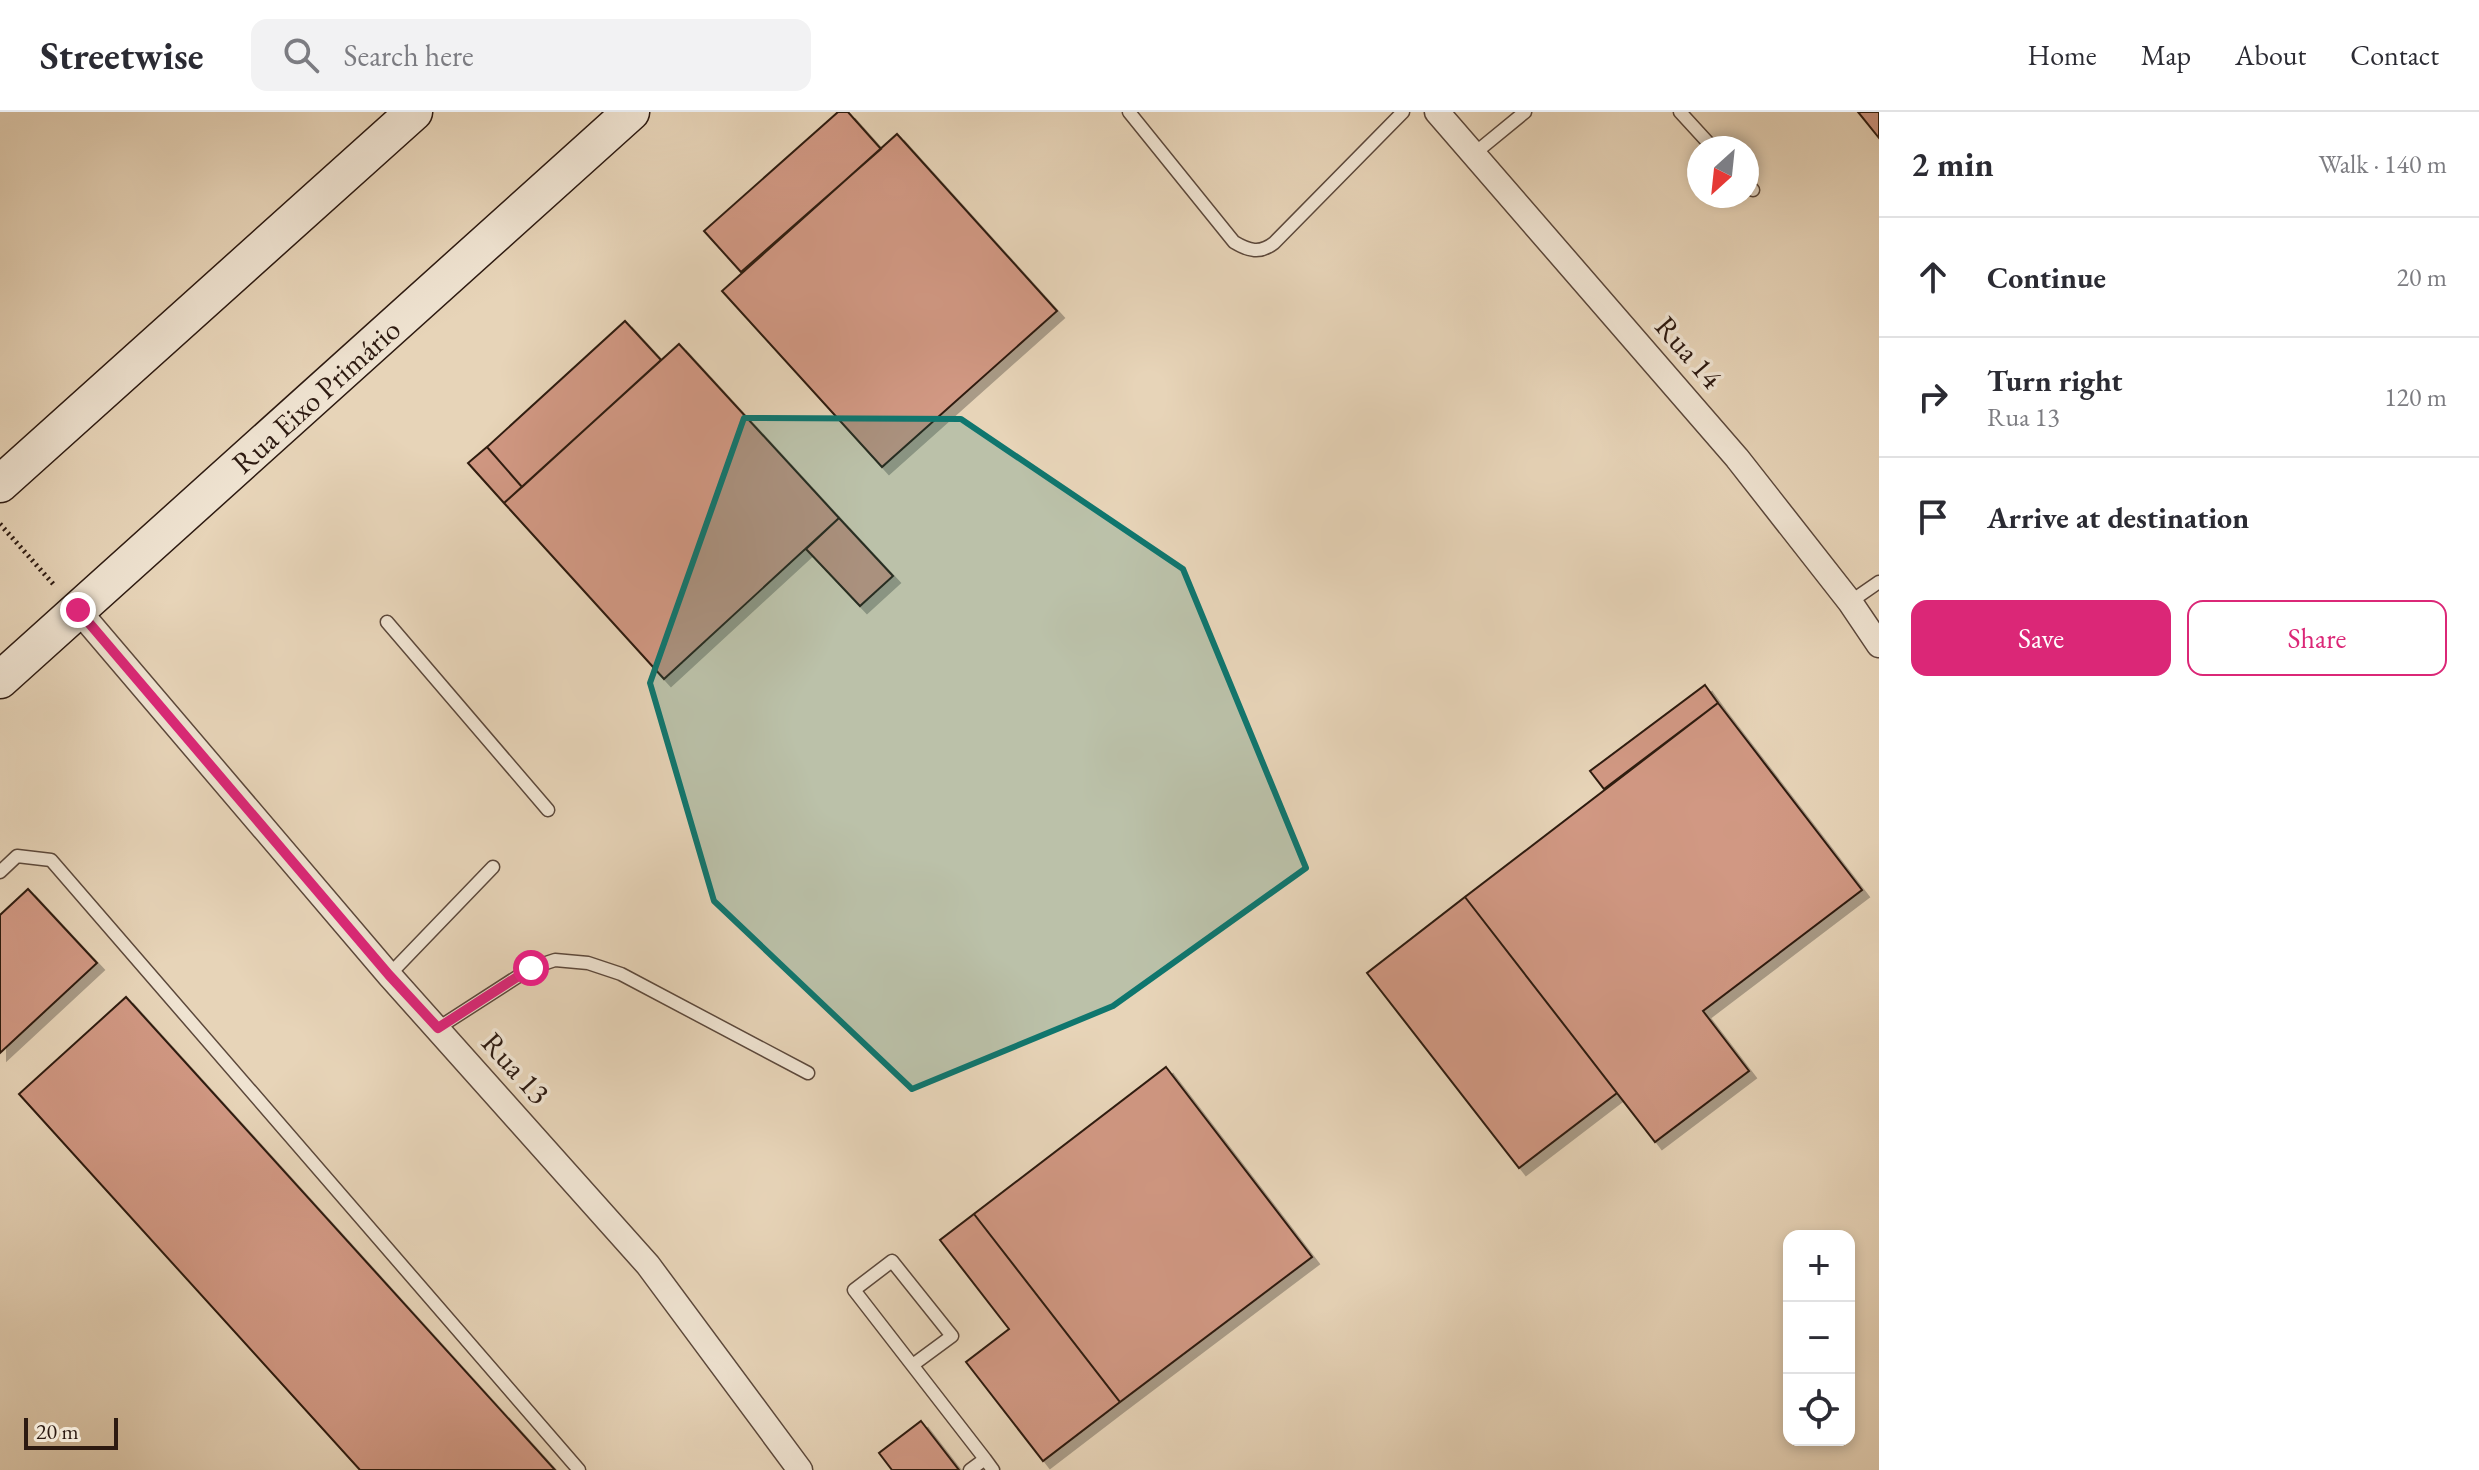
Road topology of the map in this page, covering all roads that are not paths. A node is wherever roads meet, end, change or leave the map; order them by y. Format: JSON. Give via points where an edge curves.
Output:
{"nodes":[{"id":1,"x":414,"y":112,"type":"edge"},
{"id":2,"x":631,"y":112,"type":"edge"},
{"id":3,"x":1129,"y":112,"type":"edge"},
{"id":4,"x":1403,"y":112,"type":"edge"},
{"id":5,"x":1437,"y":112,"type":"edge"},
{"id":6,"x":1525,"y":112,"type":"edge"},
{"id":7,"x":1680,"y":112,"type":"edge"},
{"id":8,"x":1702,"y":136,"type":"edge"},
{"id":9,"x":1475,"y":153,"type":"junction"},
{"id":10,"x":0,"y":484,"type":"edge"},
{"id":11,"x":1879,"y":582,"type":"edge"},
{"id":12,"x":1850,"y":602,"type":"junction"},
{"id":13,"x":78,"y":610,"type":"junction"},
{"id":14,"x":387,"y":622,"type":"dead end"},
{"id":15,"x":1879,"y":645,"type":"edge"},
{"id":16,"x":0,"y":680,"type":"edge"},
{"id":17,"x":548,"y":810,"type":"dead end"},
{"id":18,"x":493,"y":867,"type":"dead end"},
{"id":19,"x":0,"y":872,"type":"edge"},
{"id":20,"x":389,"y":975,"type":"junction"},
{"id":21,"x":438,"y":1028,"type":"junction"},
{"id":22,"x":808,"y":1073,"type":"dead end"},
{"id":23,"x":914,"y":1364,"type":"junction"},
{"id":24,"x":989,"y":1465,"type":"edge"},
{"id":25,"x":579,"y":1470,"type":"edge"},
{"id":26,"x":800,"y":1470,"type":"edge"},
{"id":27,"x":970,"y":1470,"type":"edge"}],
"edges":[{"from":1,"to":10,"type":"street"},
{"from":2,"to":13,"type":"street","name":"Rua Eixo Primário"},
{"from":3,"to":4,"type":"lane","via":[[1234,242],[1256,251],[1274,243]]},
{"from":5,"to":9,"type":"street","name":"Rua 14"},
{"from":6,"to":9,"type":"lane"},
{"from":7,"to":8,"type":"lane"},
{"from":9,"to":12,"type":"street","name":"Rua 14","via":[[1737,458]]},
{"from":11,"to":12,"type":"lane"},
{"from":12,"to":15,"type":"street","name":"Rua 14"},
{"from":13,"to":16,"type":"street","name":"Rua Eixo Primário"},
{"from":13,"to":20,"type":"street","name":"Rua 13"},
{"from":14,"to":17,"type":"lane"},
{"from":18,"to":20,"type":"lane"},
{"from":19,"to":25,"type":"lane","via":[[17,856],[51,860]]},
{"from":20,"to":21,"type":"street","name":"Rua 13"},
{"from":21,"to":22,"type":"lane","via":[[531,968],[555,960],[588,963],[621,974]]},
{"from":21,"to":26,"type":"street","name":"Rua 13","via":[[648,1265]]},
{"from":23,"to":23,"type":"lane","via":[[854,1290],[892,1261],[952,1336]]},
{"from":23,"to":24,"type":"lane"},
{"from":24,"to":27,"type":"lane"}]}
